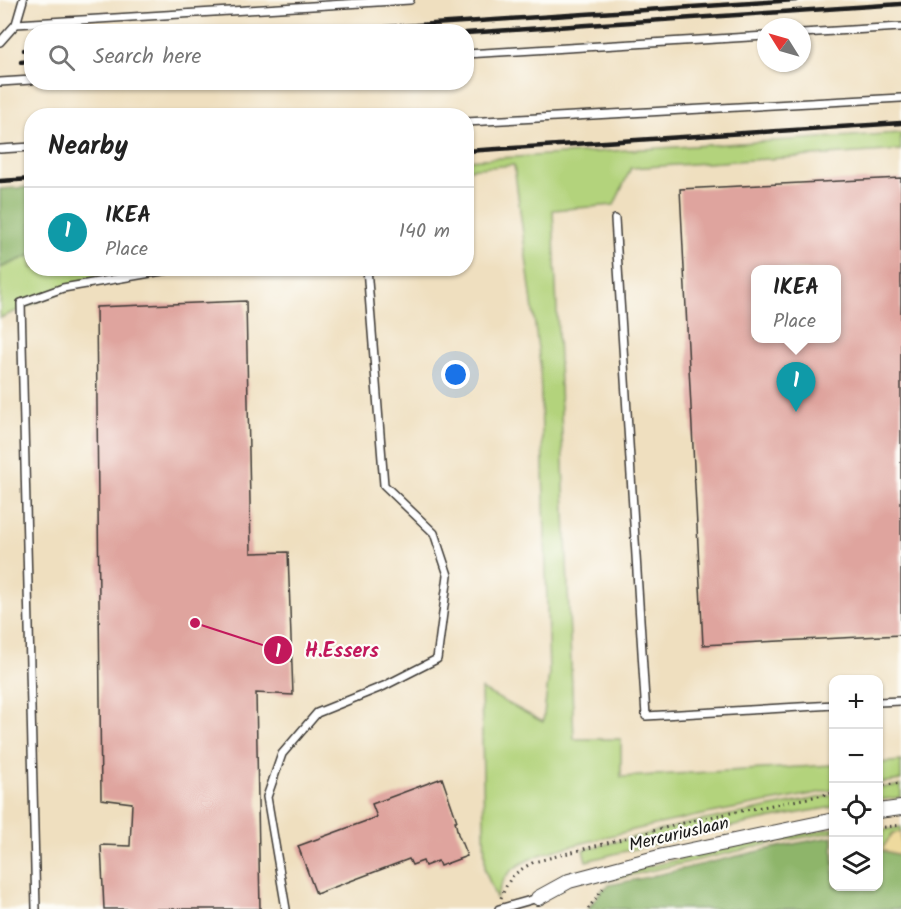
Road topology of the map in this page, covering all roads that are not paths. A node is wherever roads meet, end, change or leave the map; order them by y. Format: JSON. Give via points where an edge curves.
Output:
{"nodes":[{"id":1,"x":23,"y":0,"type":"edge"},
{"id":2,"x":410,"y":0,"type":"edge"},
{"id":3,"x":15,"y":24,"type":"junction"},
{"id":4,"x":901,"y":27,"type":"edge"},
{"id":5,"x":811,"y":32,"type":"edge"},
{"id":6,"x":757,"y":37,"type":"edge"},
{"id":7,"x":0,"y":42,"type":"edge"},
{"id":8,"x":474,"y":54,"type":"edge"},
{"id":9,"x":24,"y":80,"type":"edge"},
{"id":10,"x":0,"y":82,"type":"edge"},
{"id":11,"x":901,"y":98,"type":"edge"},
{"id":12,"x":474,"y":122,"type":"edge"},
{"id":13,"x":24,"y":148,"type":"edge"},
{"id":14,"x":0,"y":149,"type":"edge"},
{"id":15,"x":615,"y":219,"type":"dead end"},
{"id":16,"x":133,"y":276,"type":"edge"},
{"id":17,"x":369,"y":276,"type":"edge"},
{"id":18,"x":901,"y":701,"type":"edge"},
{"id":19,"x":883,"y":702,"type":"edge"},
{"id":20,"x":829,"y":705,"type":"edge"},
{"id":21,"x":901,"y":808,"type":"edge"},
{"id":22,"x":883,"y":810,"type":"edge"},
{"id":23,"x":829,"y":821,"type":"edge"},
{"id":24,"x":538,"y":898,"type":"joint"},
{"id":25,"x":36,"y":909,"type":"edge"},
{"id":26,"x":286,"y":909,"type":"edge"},
{"id":27,"x":501,"y":909,"type":"edge"}],
"edges":[{"from":1,"to":3,"type":"lane"},
{"from":2,"to":3,"type":"lane"},
{"from":3,"to":7,"type":"lane"},
{"from":4,"to":5,"type":"lane"},
{"from":6,"to":8,"type":"lane"},
{"from":9,"to":10,"type":"lane"},
{"from":11,"to":12,"type":"lane"},
{"from":13,"to":14,"type":"lane"},
{"from":15,"to":20,"type":"lane","via":[[646,716]]},
{"from":16,"to":25,"type":"lane","via":[[63,288],[21,303]]},
{"from":17,"to":26,"type":"lane","via":[[384,485],[434,533],[447,575],[441,629],[437,659],[317,713],[282,754],[267,797]]},
{"from":18,"to":19,"type":"lane"},
{"from":21,"to":22,"type":"street"},
{"from":23,"to":24,"type":"street","name":"Mercuriuslaan","via":[[663,856],[569,881]]},
{"from":24,"to":27,"type":"lane"}]}
